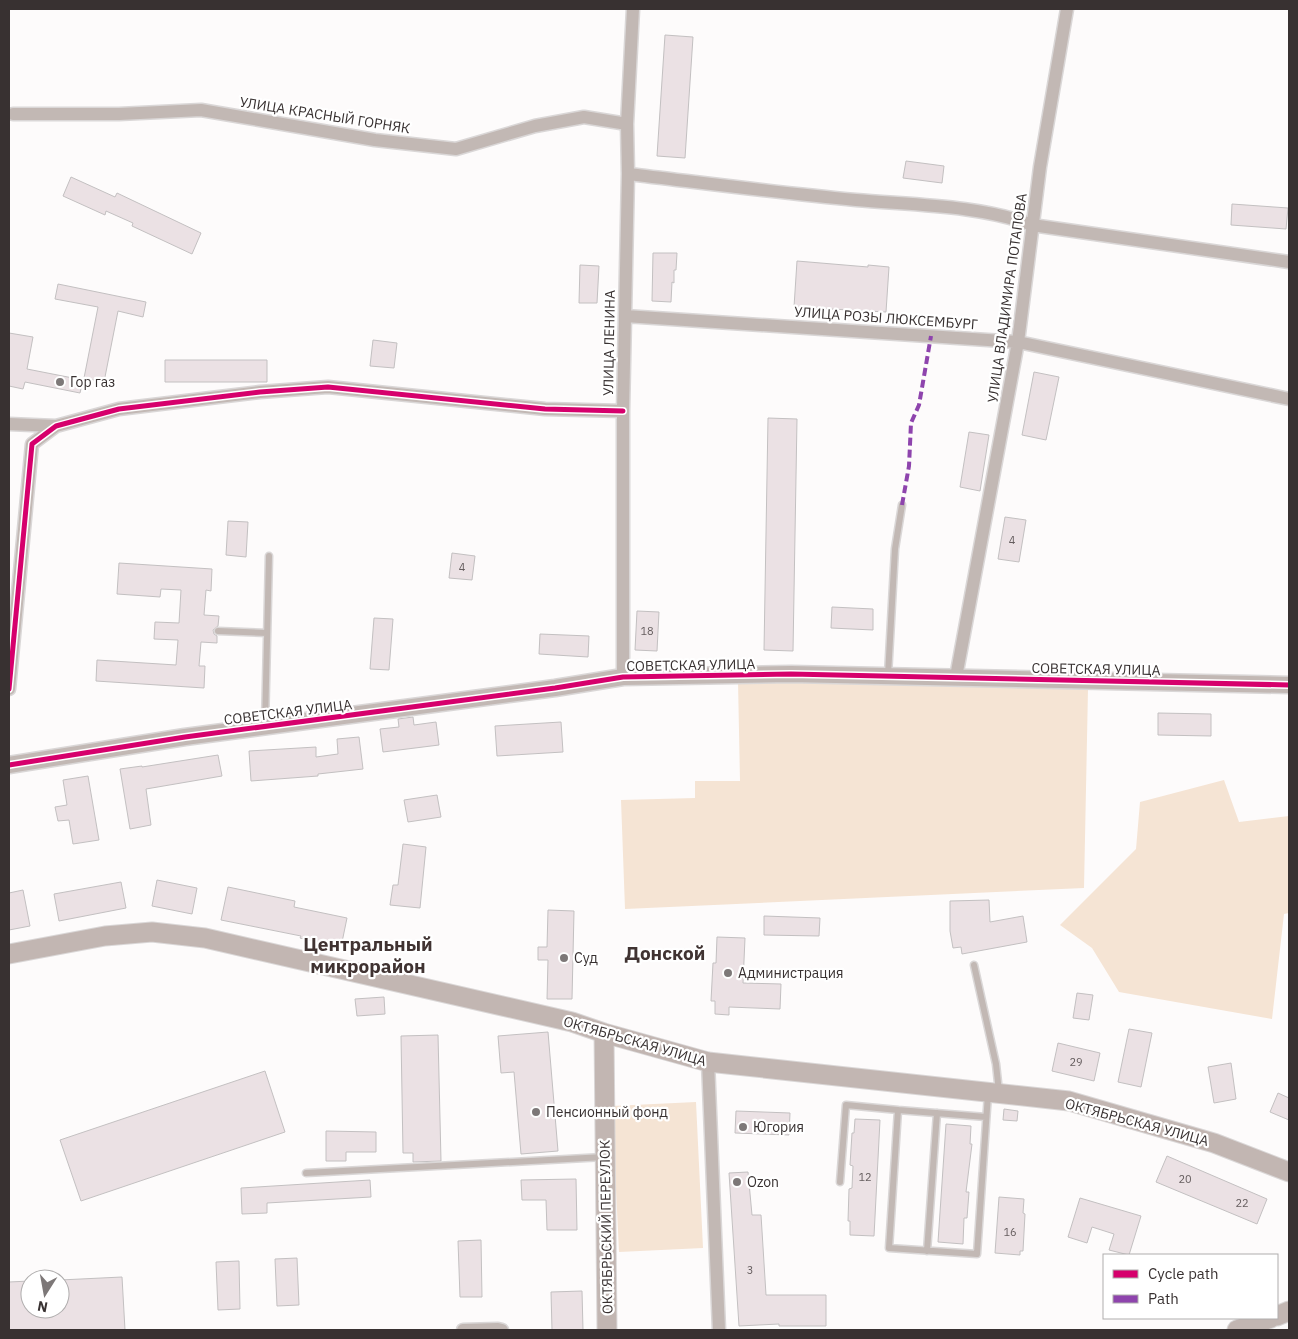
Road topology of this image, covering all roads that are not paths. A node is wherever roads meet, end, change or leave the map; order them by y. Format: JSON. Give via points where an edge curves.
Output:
{"nodes":[{"id":1,"x":632,"y":9,"type":"edge"},
{"id":2,"x":1067,"y":9,"type":"edge"},
{"id":3,"x":11,"y":113,"type":"edge"},
{"id":4,"x":627,"y":124,"type":"junction"},
{"id":5,"x":9,"y":126,"type":"edge"},
{"id":6,"x":628,"y":174,"type":"junction"},
{"id":7,"x":1032,"y":225,"type":"junction"},
{"id":8,"x":1289,"y":262,"type":"edge"},
{"id":9,"x":625,"y":316,"type":"junction"},
{"id":10,"x":1018,"y":342,"type":"junction"},
{"id":11,"x":1289,"y":399,"type":"edge"},
{"id":12,"x":623,"y":411,"type":"junction"},
{"id":13,"x":9,"y":424,"type":"edge"},
{"id":14,"x":56,"y":426,"type":"junction"},
{"id":15,"x":902,"y":505,"type":"dead end"},
{"id":16,"x":269,"y":556,"type":"dead end"},
{"id":17,"x":218,"y":631,"type":"dead end"},
{"id":18,"x":267,"y":633,"type":"junction"},
{"id":19,"x":888,"y":676,"type":"junction"},
{"id":20,"x":623,"y":677,"type":"junction"},
{"id":21,"x":956,"y":677,"type":"junction"},
{"id":22,"x":1289,"y":685,"type":"edge"},
{"id":23,"x":9,"y":689,"type":"edge"},
{"id":24,"x":265,"y":726,"type":"junction"},
{"id":25,"x":9,"y":764,"type":"edge"},
{"id":26,"x":9,"y":954,"type":"edge"},
{"id":27,"x":974,"y":966,"type":"dead end"},
{"id":28,"x":604,"y":1033,"type":"junction"},
{"id":29,"x":708,"y":1062,"type":"junction"},
{"id":30,"x":993,"y":1093,"type":"junction"},
{"id":31,"x":898,"y":1110,"type":"junction"},
{"id":32,"x":937,"y":1113,"type":"junction"},
{"id":33,"x":986,"y":1117,"type":"junction"},
{"id":34,"x":605,"y":1157,"type":"junction"},
{"id":35,"x":1289,"y":1172,"type":"edge"},
{"id":36,"x":306,"y":1173,"type":"dead end"},
{"id":37,"x":840,"y":1182,"type":"dead end"},
{"id":38,"x":927,"y":1251,"type":"junction"},
{"id":39,"x":1268,"y":1319,"type":"edge"},
{"id":40,"x":463,"y":1330,"type":"edge"},
{"id":41,"x":502,"y":1330,"type":"edge"},
{"id":42,"x":607,"y":1330,"type":"edge"},
{"id":43,"x":719,"y":1330,"type":"edge"},
{"id":44,"x":1237,"y":1330,"type":"edge"}],
"edges":[{"from":1,"to":4,"type":"street","name":"УЛИЦА ЛЕНИНА"},
{"from":2,"to":7,"type":"street","name":"УЛИЦА ВЛАДИМИРА ПОТАПОВА"},
{"from":3,"to":4,"type":"street","name":"УЛИЦА КРАСНЫЙ ГОРНЯК","via":[[119,114],[202,110],[375,140],[456,149],[535,126],[584,117]]},
{"from":3,"to":5,"type":"street","name":"УЛИЦА КРАСНЫЙ ГОРНЯК"},
{"from":4,"to":6,"type":"street","name":"УЛИЦА ЛЕНИНА"},
{"from":6,"to":7,"type":"street","via":[[766,192],[950,208],[1010,217]]},
{"from":6,"to":9,"type":"street","name":"УЛИЦА ЛЕНИНА"},
{"from":7,"to":8,"type":"street"},
{"from":7,"to":10,"type":"street","name":"УЛИЦА ВЛАДИМИРА ПОТАПОВА"},
{"from":9,"to":10,"type":"street","name":"УЛИЦА РОЗЫ ЛЮКСЕМБУРГ"},
{"from":9,"to":12,"type":"street","name":"УЛИЦА ЛЕНИНА"},
{"from":10,"to":11,"type":"street","name":"УЛИЦА РОЗЫ ЛЮКСЕМБУРГ"},
{"from":10,"to":21,"type":"street","name":"УЛИЦА ВЛАДИМИРА ПОТАПОВА"},
{"from":12,"to":14,"type":"street","via":[[545,409],[328,387],[119,409]]},
{"from":12,"to":20,"type":"street","name":"УЛИЦА ЛЕНИНА"},
{"from":13,"to":14,"type":"street"},
{"from":14,"to":23,"type":"street","via":[[32,444]]},
{"from":15,"to":19,"type":"lane","via":[[895,549]]},
{"from":16,"to":18,"type":"lane"},
{"from":17,"to":18,"type":"lane"},
{"from":18,"to":24,"type":"lane"},
{"from":19,"to":20,"type":"street","name":"СОВЕТСКАЯ УЛИЦА"},
{"from":19,"to":21,"type":"street","name":"СОВЕТСКАЯ УЛИЦА"},
{"from":20,"to":24,"type":"street","name":"СОВЕТСКАЯ УЛИЦА"},
{"from":21,"to":22,"type":"street","name":"СОВЕТСКАЯ УЛИЦА"},
{"from":24,"to":25,"type":"street","name":"СОВЕТСКАЯ УЛИЦА"},
{"from":26,"to":28,"type":"main road","name":"ОКТЯБРЬСКАЯ УЛИЦА","via":[[105,936],[152,932],[204,938],[572,1022]]},
{"from":27,"to":30,"type":"lane","via":[[996,1064]]},
{"from":28,"to":29,"type":"main road","name":"ОКТЯБРЬСКАЯ УЛИЦА"},
{"from":28,"to":34,"type":"main road","name":"ОКТЯБРЬСКИЙ ПЕРЕУЛОК"},
{"from":29,"to":30,"type":"main road","name":"ОКТЯБРЬСКАЯ УЛИЦА"},
{"from":29,"to":43,"type":"street"},
{"from":30,"to":33,"type":"lane"},
{"from":30,"to":35,"type":"main road","name":"ОКТЯБРЬСКАЯ УЛИЦА","via":[[1069,1101],[1214,1143]]},
{"from":31,"to":32,"type":"lane"},
{"from":31,"to":37,"type":"lane","via":[[846,1104]]},
{"from":31,"to":38,"type":"lane","via":[[889,1248]]},
{"from":32,"to":33,"type":"lane"},
{"from":32,"to":38,"type":"lane"},
{"from":33,"to":38,"type":"lane","via":[[977,1254]]},
{"from":34,"to":36,"type":"lane"},
{"from":34,"to":42,"type":"main road","name":"ОКТЯБРЬСКИЙ ПЕРЕУЛОК"},
{"from":39,"to":44,"type":"main road"},
{"from":40,"to":41,"type":"street"}]}
